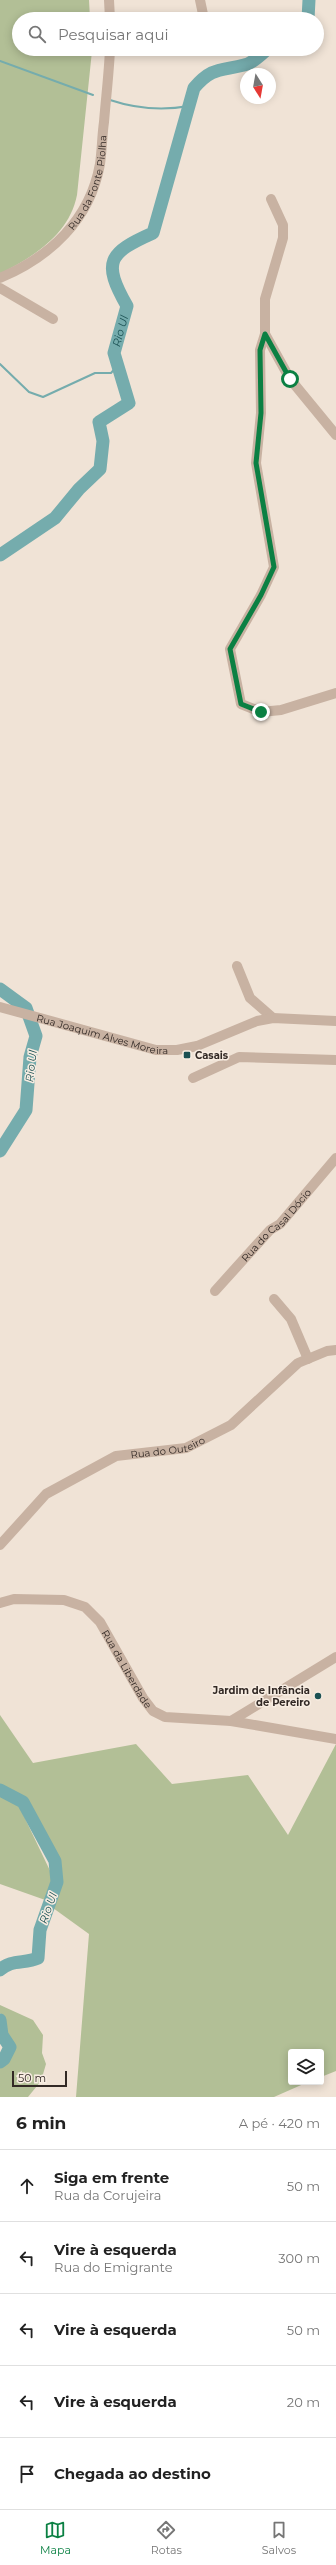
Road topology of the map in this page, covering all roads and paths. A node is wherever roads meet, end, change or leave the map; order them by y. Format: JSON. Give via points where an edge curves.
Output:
{"nodes":[{"id":1,"x":109,"y":0,"type":"edge"},
{"id":2,"x":200,"y":0,"type":"edge"},
{"id":3,"x":110,"y":12,"type":"edge"},
{"id":4,"x":203,"y":12,"type":"edge"},
{"id":5,"x":109,"y":56,"type":"edge"},
{"id":6,"x":271,"y":200,"type":"dead end"},
{"id":7,"x":0,"y":278,"type":"edge"},
{"id":8,"x":0,"y":288,"type":"edge"},
{"id":9,"x":53,"y":319,"type":"dead end"},
{"id":10,"x":265,"y":334,"type":"junction"},
{"id":11,"x":336,"y":435,"type":"edge"},
{"id":12,"x":336,"y":693,"type":"edge"},
{"id":13,"x":237,"y":966,"type":"dead end"},
{"id":14,"x":0,"y":1006,"type":"edge"},
{"id":15,"x":273,"y":1018,"type":"junction"},
{"id":16,"x":336,"y":1021,"type":"edge"},
{"id":17,"x":336,"y":1060,"type":"edge"},
{"id":18,"x":193,"y":1078,"type":"dead end"},
{"id":19,"x":336,"y":1158,"type":"edge"},
{"id":20,"x":215,"y":1291,"type":"dead end"},
{"id":21,"x":274,"y":1299,"type":"dead end"},
{"id":22,"x":336,"y":1350,"type":"edge"},
{"id":23,"x":308,"y":1359,"type":"junction"},
{"id":24,"x":0,"y":1545,"type":"edge"},
{"id":25,"x":1,"y":1598,"type":"edge"},
{"id":26,"x":336,"y":1657,"type":"edge"},
{"id":27,"x":231,"y":1721,"type":"junction"},
{"id":28,"x":336,"y":1739,"type":"edge"}],
"edges":[{"from":1,"to":3,"type":"street"},
{"from":2,"to":4,"type":"street"},
{"from":5,"to":7,"type":"street","name":"Rua da Fonte Piolha","via":[[100,165],[83,211],[73,228],[52,246],[29,264]]},
{"from":6,"to":10,"type":"street","via":[[283,225],[283,238],[265,299]]},
{"from":8,"to":9,"type":"street"},
{"from":10,"to":11,"type":"street","via":[[290,379]]},
{"from":10,"to":12,"type":"street","via":[[260,350],[261,413],[256,463],[274,567],[230,649],[241,704],[261,712],[281,710]]},
{"from":13,"to":15,"type":"street","via":[[250,998]]},
{"from":14,"to":15,"type":"street","name":"Rua Joaquim Alves Moreira","via":[[156,1050],[177,1050],[197,1046],[257,1021]]},
{"from":15,"to":16,"type":"street","name":"Rua Joaquim Alves Moreira"},
{"from":17,"to":18,"type":"street","via":[[239,1057]]},
{"from":19,"to":20,"type":"street","name":"Rua do Casal Dócio","via":[[280,1224],[270,1230]]},
{"from":21,"to":23,"type":"street","via":[[291,1318]]},
{"from":22,"to":23,"type":"street","name":"Rua do Outeiro"},
{"from":23,"to":24,"type":"street","name":"Rua do Outeiro","via":[[298,1363],[231,1425],[186,1448],[116,1456],[46,1494]]},
{"from":25,"to":27,"type":"street","name":"Rua da Liberdade","via":[[64,1600],[86,1607],[100,1622],[153,1711],[176,1719]]},
{"from":26,"to":27,"type":"street"},
{"from":27,"to":28,"type":"street","name":"Rua da Liberdade"}]}
